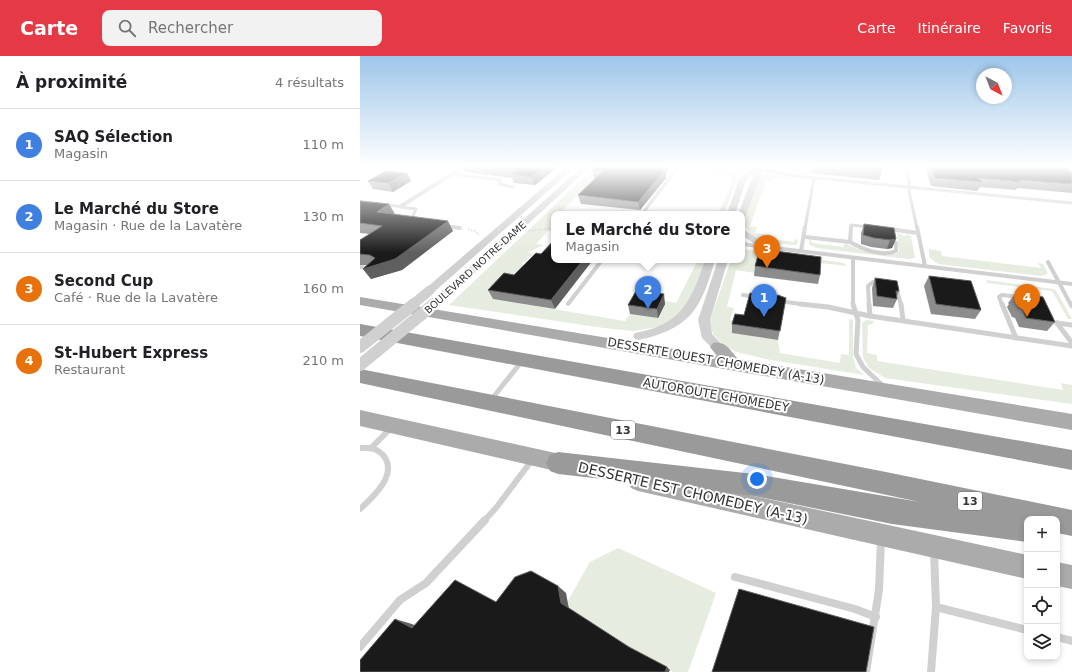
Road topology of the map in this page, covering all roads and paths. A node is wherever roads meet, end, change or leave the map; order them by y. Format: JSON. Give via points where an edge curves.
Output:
{"nodes":[{"id":1,"x":419,"y":195,"type":"edge"},
{"id":2,"x":540,"y":195,"type":"edge"},
{"id":3,"x":556,"y":195,"type":"edge"},
{"id":4,"x":657,"y":195,"type":"edge"},
{"id":5,"x":738,"y":195,"type":"edge"},
{"id":6,"x":750,"y":195,"type":"edge"},
{"id":7,"x":811,"y":195,"type":"edge"},
{"id":8,"x":910,"y":195,"type":"edge"},
{"id":9,"x":988,"y":195,"type":"edge"},
{"id":10,"x":360,"y":202,"type":"edge"},
{"id":11,"x":1072,"y":203,"type":"edge"},
{"id":12,"x":400,"y":207,"type":"junction"},
{"id":13,"x":644,"y":211,"type":"edge"},
{"id":14,"x":732,"y":211,"type":"edge"},
{"id":15,"x":744,"y":211,"type":"edge"},
{"id":16,"x":422,"y":223,"type":"edge"},
{"id":17,"x":442,"y":226,"type":"edge"},
{"id":18,"x":874,"y":227,"type":"edge"},
{"id":19,"x":460,"y":228,"type":"joint"},
{"id":20,"x":551,"y":228,"type":"edge"},
{"id":21,"x":887,"y":229,"type":"edge"},
{"id":22,"x":524,"y":233,"type":"dead end"},
{"id":23,"x":745,"y":233,"type":"edge"},
{"id":24,"x":918,"y":233,"type":"junction"},
{"id":25,"x":805,"y":237,"type":"junction"},
{"id":26,"x":483,"y":239,"type":"dead end"},
{"id":27,"x":850,"y":242,"type":"junction"},
{"id":28,"x":896,"y":243,"type":"edge"},
{"id":29,"x":745,"y":244,"type":"edge"},
{"id":30,"x":764,"y":247,"type":"junction"},
{"id":31,"x":801,"y":251,"type":"junction"},
{"id":32,"x":853,"y":258,"type":"junction"},
{"id":33,"x":1048,"y":262,"type":"dead end"},
{"id":34,"x":600,"y":263,"type":"edge"},
{"id":35,"x":709,"y":263,"type":"edge"},
{"id":36,"x":722,"y":263,"type":"edge"},
{"id":37,"x":925,"y":266,"type":"junction"},
{"id":38,"x":360,"y":267,"type":"edge"},
{"id":39,"x":377,"y":269,"type":"edge"},
{"id":40,"x":1059,"y":283,"type":"junction"},
{"id":41,"x":1072,"y":284,"type":"edge"},
{"id":42,"x":743,"y":295,"type":"dead end"},
{"id":43,"x":758,"y":297,"type":"edge"},
{"id":44,"x":1028,"y":298,"type":"edge"},
{"id":45,"x":772,"y":300,"type":"edge"},
{"id":46,"x":360,"y":301,"type":"edge"},
{"id":47,"x":568,"y":304,"type":"dead end"},
{"id":48,"x":1072,"y":306,"type":"edge"},
{"id":49,"x":855,"y":313,"type":"junction"},
{"id":50,"x":870,"y":316,"type":"junction"},
{"id":51,"x":903,"y":320,"type":"junction"},
{"id":52,"x":1072,"y":325,"type":"edge"},
{"id":53,"x":360,"y":330,"type":"edge"},
{"id":54,"x":639,"y":336,"type":"joint"},
{"id":55,"x":1016,"y":338,"type":"junction"},
{"id":56,"x":604,"y":342,"type":"junction"},
{"id":57,"x":1072,"y":343,"type":"edge"},
{"id":58,"x":1072,"y":346,"type":"edge"},
{"id":59,"x":360,"y":347,"type":"edge"},
{"id":60,"x":718,"y":347,"type":"joint"},
{"id":61,"x":524,"y":360,"type":"junction"},
{"id":62,"x":360,"y":365,"type":"edge"},
{"id":63,"x":734,"y":365,"type":"junction"},
{"id":64,"x":360,"y":376,"type":"edge"},
{"id":65,"x":888,"y":391,"type":"junction"},
{"id":66,"x":489,"y":402,"type":"junction"},
{"id":67,"x":360,"y":418,"type":"edge"},
{"id":68,"x":1072,"y":422,"type":"edge"},
{"id":69,"x":393,"y":426,"type":"junction"},
{"id":70,"x":360,"y":448,"type":"edge"},
{"id":71,"x":371,"y":448,"type":"junction"},
{"id":72,"x":533,"y":457,"type":"junction"},
{"id":73,"x":1072,"y":460,"type":"edge"},
{"id":74,"x":558,"y":463,"type":"junction"},
{"id":75,"x":360,"y":509,"type":"edge"},
{"id":76,"x":1039,"y":516,"type":"edge"},
{"id":77,"x":1060,"y":521,"type":"edge"},
{"id":78,"x":1072,"y":523,"type":"edge"},
{"id":79,"x":1024,"y":529,"type":"edge"},
{"id":80,"x":1060,"y":533,"type":"edge"},
{"id":81,"x":881,"y":535,"type":"junction"},
{"id":82,"x":1072,"y":535,"type":"edge"},
{"id":83,"x":934,"y":546,"type":"junction"},
{"id":84,"x":1024,"y":566,"type":"edge"},
{"id":85,"x":1060,"y":575,"type":"edge"},
{"id":86,"x":735,"y":577,"type":"dead end"},
{"id":87,"x":1072,"y":577,"type":"edge"},
{"id":88,"x":936,"y":607,"type":"junction"},
{"id":89,"x":876,"y":617,"type":"junction"},
{"id":90,"x":1024,"y":629,"type":"edge"},
{"id":91,"x":1060,"y":638,"type":"edge"},
{"id":92,"x":1072,"y":641,"type":"edge"},
{"id":93,"x":360,"y":648,"type":"edge"},
{"id":94,"x":866,"y":672,"type":"edge"},
{"id":95,"x":931,"y":672,"type":"edge"}],
"edges":[{"from":1,"to":12,"type":"street"},
{"from":2,"to":59,"type":"street","name":"BOULEVARD NOTRE-DAME","bridge":true},
{"from":3,"to":62,"type":"street","name":"BOULEVARD NOTRE-DAME","bridge":true,"via":[[446,294]]},
{"from":4,"to":13,"type":"lane"},
{"from":5,"to":14,"type":"street"},
{"from":6,"to":15,"type":"street"},
{"from":7,"to":25,"type":"lane"},
{"from":8,"to":24,"type":"lane"},
{"from":9,"to":11,"type":"lane"},
{"from":10,"to":12,"type":"street"},
{"from":12,"to":16,"type":"lane","via":[[416,209],[412,218]]},
{"from":17,"to":19,"type":"lane"},
{"from":18,"to":27,"type":"lane","via":[[851,225]]},
{"from":19,"to":26,"type":"path","via":[[472,229]]},
{"from":20,"to":22,"type":"path"},
{"from":21,"to":24,"type":"lane","via":[[894,232]]},
{"from":23,"to":30,"type":"street"},
{"from":24,"to":37,"type":"lane"},
{"from":25,"to":27,"type":"lane"},
{"from":25,"to":31,"type":"lane"},
{"from":27,"to":28,"type":"lane","via":[[862,248],[891,253],[896,251]]},
{"from":29,"to":30,"type":"street"},
{"from":30,"to":31,"type":"street"},
{"from":31,"to":32,"type":"street"},
{"from":32,"to":37,"type":"street"},
{"from":32,"to":49,"type":"lane"},
{"from":33,"to":40,"type":"lane"},
{"from":34,"to":47,"type":"lane"},
{"from":35,"to":54,"type":"street","via":[[694,302],[684,317],[664,330]]},
{"from":36,"to":60,"type":"street","via":[[704,320],[706,335]]},
{"from":37,"to":40,"type":"street"},
{"from":38,"to":39,"type":"lane"},
{"from":40,"to":41,"type":"street"},
{"from":40,"to":48,"type":"lane"},
{"from":42,"to":43,"type":"lane"},
{"from":44,"to":55,"type":"lane","via":[[1004,295],[999,297]]},
{"from":45,"to":49,"type":"lane"},
{"from":46,"to":56,"type":"main road","name":"DESSERTE OUEST CHOMEDEY (A-13)"},
{"from":49,"to":50,"type":"lane"},
{"from":49,"to":65,"type":"lane","via":[[858,320],[858,359]]},
{"from":50,"to":51,"type":"lane"},
{"from":50,"to":51,"type":"lane","via":[[868,286],[873,282],[887,283],[896,287],[899,292]]},
{"from":51,"to":55,"type":"lane"},
{"from":52,"to":57,"type":"lane","via":[[1057,323]]},
{"from":53,"to":61,"type":"highway","name":"AUTOROUTE CHOMEDEY"},
{"from":54,"to":56,"type":"main road"},
{"from":55,"to":58,"type":"lane"},
{"from":56,"to":63,"type":"main road","name":"DESSERTE OUEST CHOMEDEY (A-13)"},
{"from":60,"to":63,"type":"main road"},
{"from":61,"to":66,"type":"lane"},
{"from":61,"to":73,"type":"highway","name":"AUTOROUTE CHOMEDEY"},
{"from":63,"to":65,"type":"main road","name":"DESSERTE OUEST CHOMEDEY (A-13)"},
{"from":64,"to":66,"type":"highway","number":"13"},
{"from":65,"to":68,"type":"main road","name":"DESSERTE OUEST CHOMEDEY (A-13)"},
{"from":66,"to":76,"type":"highway","number":"13"},
{"from":67,"to":69,"type":"main road","name":"DESSERTE EST CHOMEDEY (A-13)"},
{"from":69,"to":71,"type":"lane"},
{"from":69,"to":72,"type":"main road","name":"DESSERTE EST CHOMEDEY (A-13)"},
{"from":70,"to":71,"type":"lane"},
{"from":71,"to":75,"type":"lane","via":[[378,450],[388,460],[389,470],[378,491]]},
{"from":72,"to":74,"type":"main road","name":"DESSERTE EST CHOMEDEY (A-13)"},
{"from":72,"to":93,"type":"lane","via":[[496,508],[426,583],[400,600]]},
{"from":74,"to":79,"type":"highway","via":[[754,485],[892,511]]},
{"from":74,"to":81,"type":"main road","name":"DESSERTE EST CHOMEDEY (A-13)"},
{"from":77,"to":78,"type":"highway"},
{"from":80,"to":82,"type":"highway"},
{"from":81,"to":83,"type":"main road","name":"DESSERTE EST CHOMEDEY (A-13)"},
{"from":81,"to":89,"type":"lane","via":[[881,568]]},
{"from":83,"to":84,"type":"main road","name":"DESSERTE EST CHOMEDEY (A-13)"},
{"from":83,"to":88,"type":"lane"},
{"from":85,"to":87,"type":"main road"},
{"from":86,"to":89,"type":"lane"},
{"from":88,"to":90,"type":"lane"},
{"from":88,"to":95,"type":"lane"},
{"from":89,"to":94,"type":"lane"},
{"from":91,"to":92,"type":"lane"}]}
